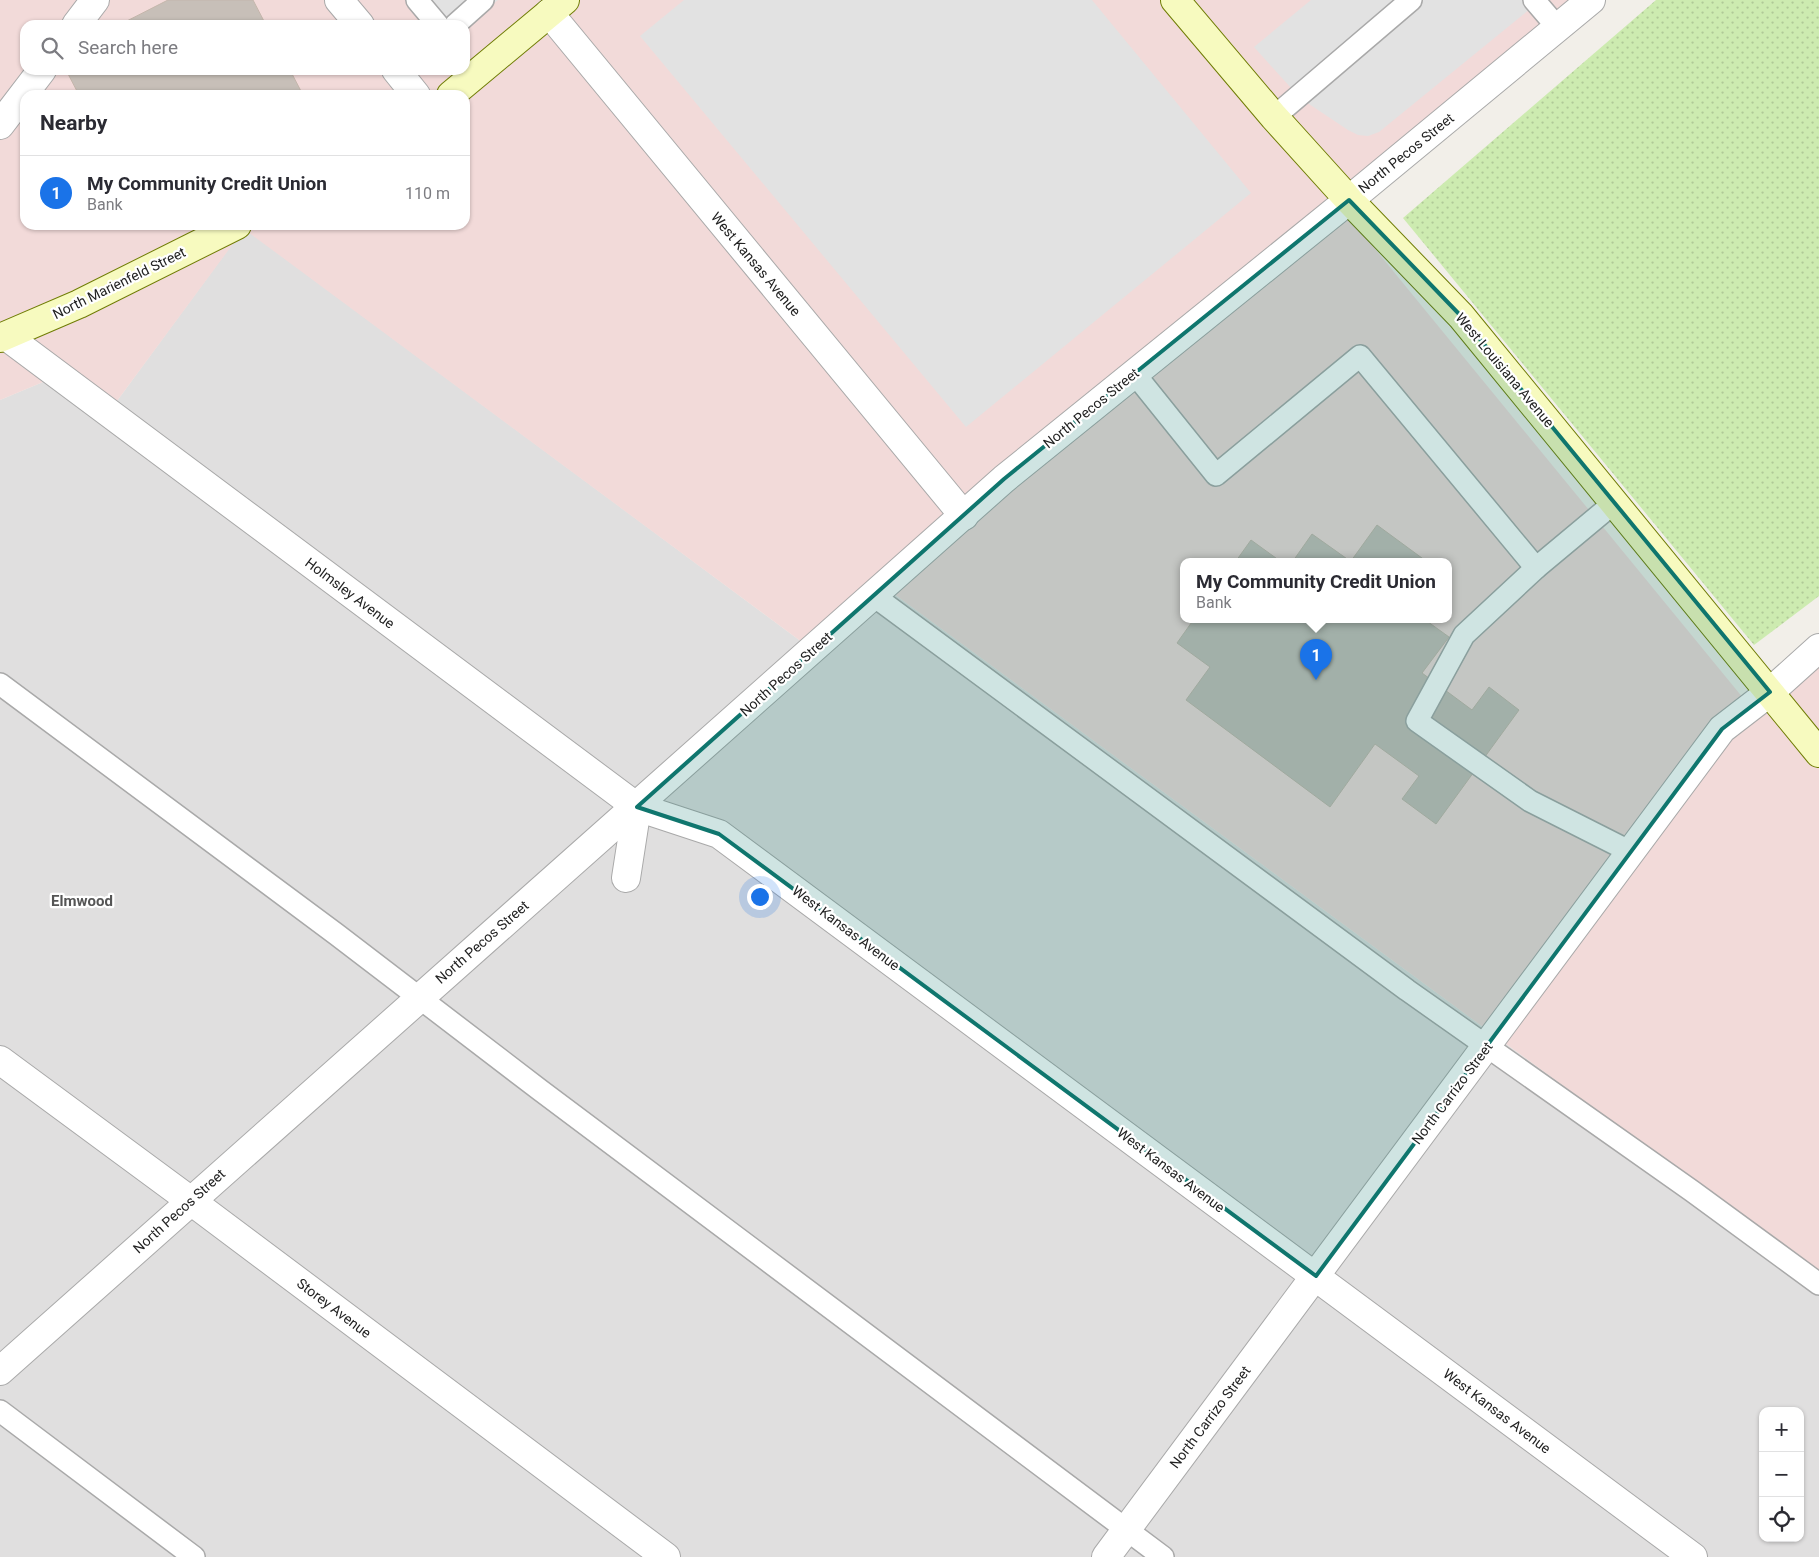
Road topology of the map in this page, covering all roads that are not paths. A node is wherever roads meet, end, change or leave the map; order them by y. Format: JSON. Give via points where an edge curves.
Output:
{"nodes":[{"id":1,"x":95,"y":0,"type":"edge"},
{"id":2,"x":339,"y":0,"type":"edge"},
{"id":3,"x":417,"y":0,"type":"edge"},
{"id":4,"x":483,"y":0,"type":"edge"},
{"id":5,"x":1175,"y":0,"type":"edge"},
{"id":6,"x":1411,"y":0,"type":"edge"},
{"id":7,"x":1534,"y":0,"type":"edge"},
{"id":8,"x":1591,"y":0,"type":"edge"},
{"id":9,"x":557,"y":6,"type":"edge"},
{"id":10,"x":80,"y":20,"type":"edge"},
{"id":11,"x":356,"y":20,"type":"edge"},
{"id":12,"x":434,"y":20,"type":"edge"},
{"id":13,"x":461,"y":20,"type":"edge"},
{"id":14,"x":1558,"y":28,"type":"junction"},
{"id":15,"x":38,"y":75,"type":"edge"},
{"id":16,"x":400,"y":75,"type":"edge"},
{"id":17,"x":27,"y":90,"type":"edge"},
{"id":18,"x":412,"y":90,"type":"edge"},
{"id":19,"x":457,"y":90,"type":"edge"},
{"id":20,"x":20,"y":99,"type":"edge"},
{"id":21,"x":1274,"y":117,"type":"junction"},
{"id":22,"x":0,"y":125,"type":"edge"},
{"id":23,"x":1349,"y":200,"type":"junction"},
{"id":24,"x":227,"y":230,"type":"edge"},
{"id":25,"x":3,"y":337,"type":"edge"},
{"id":26,"x":1134,"y":374,"type":"junction"},
{"id":27,"x":1614,"y":504,"type":"junction"},
{"id":28,"x":964,"y":516,"type":"junction"},
{"id":29,"x":1536,"y":568,"type":"junction"},
{"id":30,"x":874,"y":596,"type":"junction"},
{"id":31,"x":1819,"y":648,"type":"edge"},
{"id":32,"x":0,"y":684,"type":"edge"},
{"id":33,"x":1770,"y":692,"type":"junction"},
{"id":34,"x":1819,"y":753,"type":"edge"},
{"id":35,"x":637,"y":807,"type":"junction"},
{"id":36,"x":1631,"y":852,"type":"junction"},
{"id":37,"x":626,"y":878,"type":"dead end"},
{"id":38,"x":420,"y":997,"type":"junction"},
{"id":39,"x":1486,"y":1047,"type":"junction"},
{"id":40,"x":0,"y":1060,"type":"edge"},
{"id":41,"x":191,"y":1201,"type":"junction"},
{"id":42,"x":1316,"y":1276,"type":"junction"},
{"id":43,"x":1819,"y":1284,"type":"edge"},
{"id":44,"x":0,"y":1371,"type":"edge"},
{"id":45,"x":0,"y":1411,"type":"edge"},
{"id":46,"x":1127,"y":1529,"type":"junction"},
{"id":47,"x":194,"y":1557,"type":"edge"},
{"id":48,"x":666,"y":1557,"type":"edge"},
{"id":49,"x":1106,"y":1557,"type":"edge"},
{"id":50,"x":1163,"y":1557,"type":"edge"},
{"id":51,"x":1693,"y":1557,"type":"edge"}],
"edges":[{"from":1,"to":10,"type":"street"},
{"from":2,"to":11,"type":"street"},
{"from":3,"to":12,"type":"lane"},
{"from":4,"to":13,"type":"lane"},
{"from":5,"to":21,"type":"street","name":"West Louisiana Avenue"},
{"from":6,"to":21,"type":"lane"},
{"from":7,"to":14,"type":"lane"},
{"from":8,"to":14,"type":"street","name":"North Pecos Street"},
{"from":9,"to":19,"type":"street"},
{"from":9,"to":28,"type":"street","name":"West Kansas Avenue"},
{"from":14,"to":23,"type":"street","name":"North Pecos Street"},
{"from":15,"to":17,"type":"street"},
{"from":16,"to":18,"type":"street"},
{"from":20,"to":22,"type":"street"},
{"from":21,"to":23,"type":"street","name":"West Louisiana Avenue"},
{"from":23,"to":26,"type":"street","name":"North Pecos Street"},
{"from":23,"to":27,"type":"street","name":"West Louisiana Avenue","via":[[1461,316]]},
{"from":24,"to":25,"type":"street","name":"North Marienfeld Street","via":[[79,304]]},
{"from":25,"to":35,"type":"street","name":"Holmsley Avenue"},
{"from":26,"to":28,"type":"street","name":"North Pecos Street","via":[[1004,479]]},
{"from":26,"to":29,"type":"lane","via":[[1216,474],[1360,356]]},
{"from":27,"to":29,"type":"lane"},
{"from":27,"to":33,"type":"street","name":"West Louisiana Avenue"},
{"from":28,"to":30,"type":"street","name":"North Pecos Street"},
{"from":29,"to":36,"type":"lane","via":[[1464,635],[1417,721],[1530,801]]},
{"from":30,"to":35,"type":"street","name":"North Pecos Street"},
{"from":30,"to":39,"type":"lane"},
{"from":31,"to":33,"type":"street","name":"North Carrizo Street"},
{"from":32,"to":38,"type":"lane"},
{"from":33,"to":34,"type":"street","name":"West Louisiana Avenue"},
{"from":33,"to":36,"type":"street","name":"North Carrizo Street","via":[[1722,729]]},
{"from":35,"to":37,"type":"street"},
{"from":35,"to":38,"type":"street","name":"North Pecos Street"},
{"from":35,"to":42,"type":"street","name":"West Kansas Avenue","via":[[719,834]]},
{"from":36,"to":39,"type":"street","name":"North Carrizo Street"},
{"from":38,"to":41,"type":"street","name":"North Pecos Street"},
{"from":38,"to":46,"type":"lane"},
{"from":39,"to":42,"type":"street","name":"North Carrizo Street"},
{"from":39,"to":43,"type":"lane"},
{"from":40,"to":41,"type":"street","name":"Storey Avenue"},
{"from":41,"to":44,"type":"street","name":"North Pecos Street"},
{"from":41,"to":48,"type":"street","name":"Storey Avenue"},
{"from":42,"to":46,"type":"street","name":"North Carrizo Street"},
{"from":42,"to":51,"type":"street","name":"West Kansas Avenue"},
{"from":45,"to":47,"type":"lane"},
{"from":46,"to":49,"type":"street","name":"North Carrizo Street"},
{"from":46,"to":50,"type":"lane"}]}
